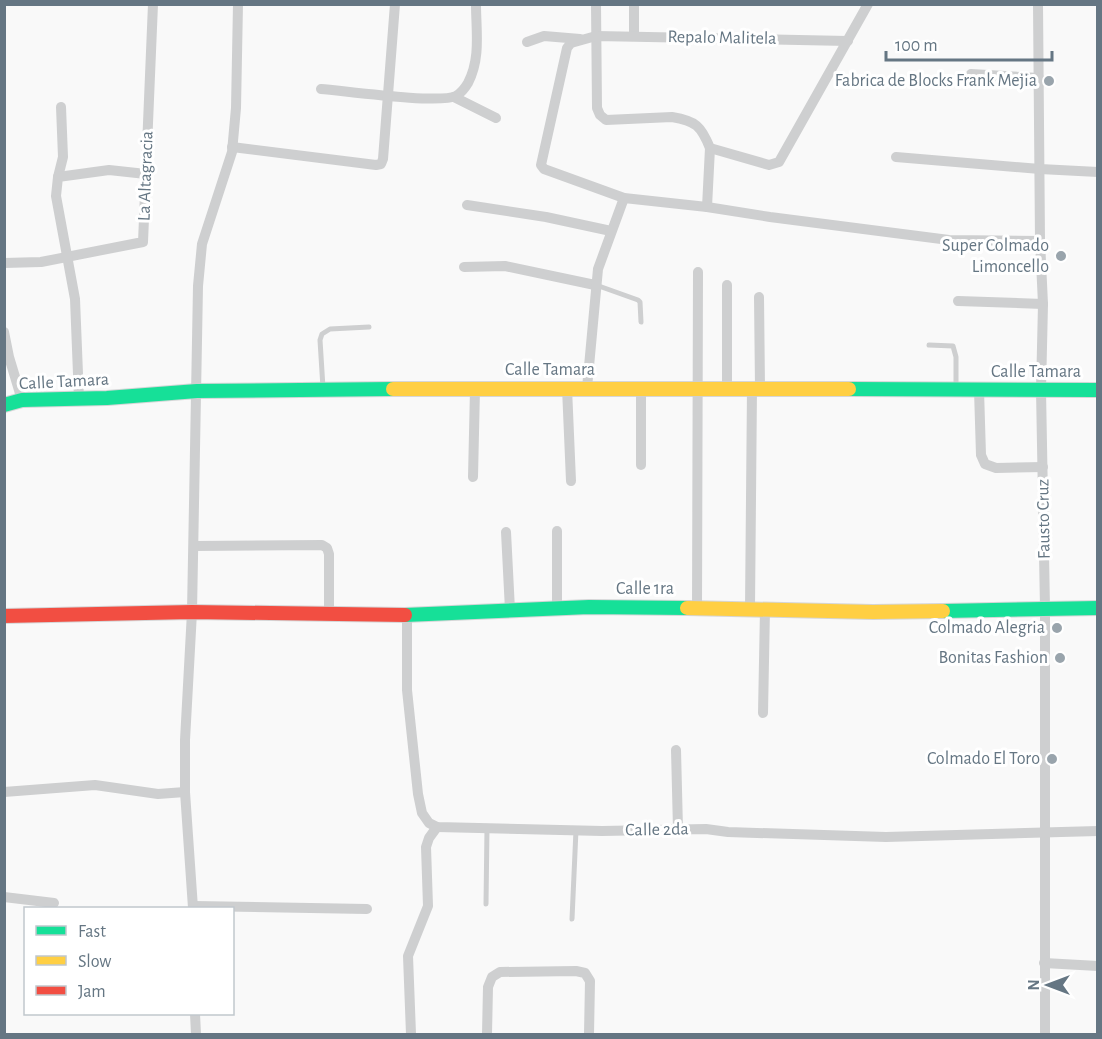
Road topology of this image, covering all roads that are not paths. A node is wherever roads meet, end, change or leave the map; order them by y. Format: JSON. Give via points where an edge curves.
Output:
{"nodes":[{"id":1,"x":153,"y":4,"type":"edge"},
{"id":2,"x":238,"y":4,"type":"edge"},
{"id":3,"x":395,"y":4,"type":"edge"},
{"id":4,"x":476,"y":4,"type":"edge"},
{"id":5,"x":596,"y":4,"type":"edge"},
{"id":6,"x":634,"y":4,"type":"edge"},
{"id":7,"x":868,"y":4,"type":"edge"},
{"id":8,"x":1038,"y":4,"type":"edge"},
{"id":9,"x":596,"y":36,"type":"junction"},
{"id":10,"x":634,"y":36,"type":"junction"},
{"id":11,"x":583,"y":40,"type":"junction"},
{"id":12,"x":848,"y":41,"type":"junction"},
{"id":13,"x":526,"y":42,"type":"dead end"},
{"id":14,"x":971,"y":74,"type":"dead end"},
{"id":15,"x":1039,"y":78,"type":"junction"},
{"id":16,"x":321,"y":89,"type":"dead end"},
{"id":17,"x":387,"y":94,"type":"junction"},
{"id":18,"x":454,"y":97,"type":"junction"},
{"id":19,"x":61,"y":107,"type":"dead end"},
{"id":20,"x":496,"y":118,"type":"dead end"},
{"id":21,"x":232,"y":147,"type":"junction"},
{"id":22,"x":710,"y":148,"type":"junction"},
{"id":23,"x":896,"y":156,"type":"dead end"},
{"id":24,"x":1040,"y":169,"type":"junction"},
{"id":25,"x":1098,"y":172,"type":"edge"},
{"id":26,"x":146,"y":174,"type":"junction"},
{"id":27,"x":58,"y":177,"type":"junction"},
{"id":28,"x":624,"y":198,"type":"junction"},
{"id":29,"x":467,"y":205,"type":"dead end"},
{"id":30,"x":707,"y":207,"type":"junction"},
{"id":31,"x":611,"y":231,"type":"junction"},
{"id":32,"x":1040,"y":241,"type":"junction"},
{"id":33,"x":66,"y":257,"type":"junction"},
{"id":34,"x":4,"y":263,"type":"edge"},
{"id":35,"x":464,"y":267,"type":"dead end"},
{"id":36,"x":698,"y":272,"type":"dead end"},
{"id":37,"x":595,"y":285,"type":"junction"},
{"id":38,"x":727,"y":285,"type":"dead end"},
{"id":39,"x":759,"y":297,"type":"dead end"},
{"id":40,"x":958,"y":301,"type":"dead end"},
{"id":41,"x":1043,"y":304,"type":"junction"},
{"id":42,"x":641,"y":322,"type":"dead end"},
{"id":43,"x":369,"y":327,"type":"dead end"},
{"id":44,"x":4,"y":332,"type":"edge"},
{"id":45,"x":929,"y":345,"type":"dead end"},
{"id":46,"x":567,"y":388,"type":"junction"},
{"id":47,"x":587,"y":388,"type":"junction"},
{"id":48,"x":640,"y":388,"type":"junction"},
{"id":49,"x":697,"y":388,"type":"junction"},
{"id":50,"x":727,"y":388,"type":"junction"},
{"id":51,"x":756,"y":388,"type":"junction"},
{"id":52,"x":475,"y":389,"type":"junction"},
{"id":53,"x":323,"y":390,"type":"junction"},
{"id":54,"x":956,"y":390,"type":"junction"},
{"id":55,"x":980,"y":390,"type":"junction"},
{"id":56,"x":1041,"y":390,"type":"junction"},
{"id":57,"x":1098,"y":390,"type":"edge"},
{"id":58,"x":197,"y":391,"type":"junction"},
{"id":59,"x":79,"y":399,"type":"junction"},
{"id":60,"x":22,"y":400,"type":"junction"},
{"id":61,"x":4,"y":405,"type":"edge"},
{"id":62,"x":641,"y":465,"type":"dead end"},
{"id":63,"x":1043,"y":467,"type":"junction"},
{"id":64,"x":473,"y":477,"type":"dead end"},
{"id":65,"x":571,"y":481,"type":"dead end"},
{"id":66,"x":557,"y":531,"type":"dead end"},
{"id":67,"x":506,"y":532,"type":"dead end"},
{"id":68,"x":194,"y":546,"type":"junction"},
{"id":69,"x":557,"y":608,"type":"junction"},
{"id":70,"x":697,"y":608,"type":"junction"},
{"id":71,"x":750,"y":608,"type":"junction"},
{"id":72,"x":1045,"y":608,"type":"junction"},
{"id":73,"x":1098,"y":608,"type":"edge"},
{"id":74,"x":765,"y":609,"type":"junction"},
{"id":75,"x":510,"y":610,"type":"junction"},
{"id":76,"x":192,"y":612,"type":"junction"},
{"id":77,"x":330,"y":613,"type":"junction"},
{"id":78,"x":407,"y":615,"type":"junction"},
{"id":79,"x":4,"y":616,"type":"edge"},
{"id":80,"x":763,"y":713,"type":"dead end"},
{"id":81,"x":676,"y":750,"type":"dead end"},
{"id":82,"x":4,"y":792,"type":"edge"},
{"id":83,"x":185,"y":792,"type":"junction"},
{"id":84,"x":437,"y":827,"type":"junction"},
{"id":85,"x":488,"y":828,"type":"junction"},
{"id":86,"x":678,"y":829,"type":"junction"},
{"id":87,"x":576,"y":830,"type":"junction"},
{"id":88,"x":1098,"y":831,"type":"edge"},
{"id":89,"x":1044,"y":832,"type":"junction"},
{"id":90,"x":4,"y":897,"type":"edge"},
{"id":91,"x":54,"y":903,"type":"dead end"},
{"id":92,"x":486,"y":904,"type":"dead end"},
{"id":93,"x":194,"y":907,"type":"edge"},
{"id":94,"x":234,"y":907,"type":"edge"},
{"id":95,"x":367,"y":909,"type":"dead end"},
{"id":96,"x":572,"y":920,"type":"dead end"},
{"id":97,"x":1044,"y":963,"type":"junction"},
{"id":98,"x":1098,"y":966,"type":"edge"},
{"id":99,"x":195,"y":1015,"type":"edge"},
{"id":100,"x":196,"y":1035,"type":"edge"},
{"id":101,"x":411,"y":1035,"type":"edge"},
{"id":102,"x":487,"y":1035,"type":"edge"},
{"id":103,"x":589,"y":1035,"type":"edge"},
{"id":104,"x":1045,"y":1035,"type":"edge"}],
"edges":[{"from":1,"to":26,"type":"street","name":"La Altagracia"},
{"from":2,"to":21,"type":"street"},
{"from":3,"to":17,"type":"street"},
{"from":4,"to":18,"type":"street","via":[[477,50],[473,72],[461,93]]},
{"from":5,"to":9,"type":"street"},
{"from":6,"to":10,"type":"street"},
{"from":7,"to":12,"type":"street"},
{"from":8,"to":15,"type":"street","name":"Fausto Cruz"},
{"from":9,"to":10,"type":"street","name":"Repalo Malitela"},
{"from":9,"to":11,"type":"street","name":"Repalo Malitela"},
{"from":9,"to":22,"type":"street","via":[[600,115],[606,120],[672,117],[692,122],[700,128]]},
{"from":10,"to":12,"type":"street","name":"Repalo Malitela"},
{"from":11,"to":13,"type":"street","via":[[544,36]]},
{"from":11,"to":28,"type":"street","via":[[567,48],[541,165]]},
{"from":12,"to":22,"type":"street","via":[[779,162],[769,165]]},
{"from":14,"to":15,"type":"street"},
{"from":15,"to":24,"type":"street","name":"Fausto Cruz"},
{"from":16,"to":17,"type":"street"},
{"from":17,"to":18,"type":"street"},
{"from":17,"to":21,"type":"street","via":[[381,164]]},
{"from":18,"to":20,"type":"street"},
{"from":19,"to":27,"type":"street","via":[[63,157]]},
{"from":21,"to":58,"type":"street","via":[[202,244]]},
{"from":22,"to":30,"type":"street"},
{"from":23,"to":24,"type":"street"},
{"from":24,"to":25,"type":"street"},
{"from":24,"to":32,"type":"street","name":"Fausto Cruz"},
{"from":26,"to":27,"type":"street","via":[[109,170]]},
{"from":26,"to":33,"type":"street","name":"La Altagracia","via":[[143,242]]},
{"from":27,"to":33,"type":"street","via":[[56,196]]},
{"from":28,"to":30,"type":"street"},
{"from":28,"to":31,"type":"street"},
{"from":29,"to":31,"type":"street"},
{"from":30,"to":32,"type":"street","via":[[949,240]]},
{"from":31,"to":37,"type":"street"},
{"from":32,"to":41,"type":"street","name":"Fausto Cruz"},
{"from":33,"to":34,"type":"street","name":"La Altagracia"},
{"from":33,"to":59,"type":"street","via":[[75,299]]},
{"from":35,"to":37,"type":"street","via":[[505,266]]},
{"from":36,"to":49,"type":"street"},
{"from":37,"to":42,"type":"lane","via":[[638,300]]},
{"from":37,"to":47,"type":"street"},
{"from":38,"to":50,"type":"street"},
{"from":39,"to":51,"type":"street"},
{"from":40,"to":41,"type":"street"},
{"from":41,"to":56,"type":"street","name":"Fausto Cruz"},
{"from":43,"to":53,"type":"lane","via":[[330,329],[322,334]]},
{"from":44,"to":60,"type":"street"},
{"from":45,"to":54,"type":"lane","via":[[953,346],[957,357]]},
{"from":46,"to":47,"type":"street","name":"Calle Tamara"},
{"from":46,"to":52,"type":"street","name":"Calle Tamara"},
{"from":46,"to":65,"type":"street"},
{"from":47,"to":48,"type":"street","name":"Calle Tamara"},
{"from":48,"to":49,"type":"street","name":"Calle Tamara"},
{"from":48,"to":62,"type":"street"},
{"from":49,"to":50,"type":"street","name":"Calle Tamara"},
{"from":49,"to":70,"type":"street"},
{"from":50,"to":51,"type":"street","name":"Calle Tamara"},
{"from":51,"to":54,"type":"street","name":"Calle Tamara"},
{"from":51,"to":71,"type":"street"},
{"from":52,"to":53,"type":"street","name":"Calle Tamara"},
{"from":52,"to":64,"type":"street"},
{"from":53,"to":58,"type":"street","name":"Calle Tamara"},
{"from":54,"to":55,"type":"street","name":"Calle Tamara"},
{"from":55,"to":56,"type":"street","name":"Calle Tamara"},
{"from":55,"to":63,"type":"street","via":[[981,455],[985,464],[996,468]]},
{"from":56,"to":57,"type":"street","name":"Calle Tamara"},
{"from":56,"to":63,"type":"street","name":"Fausto Cruz"},
{"from":58,"to":59,"type":"street","name":"Calle Tamara"},
{"from":58,"to":68,"type":"street"},
{"from":59,"to":60,"type":"street","name":"Calle Tamara"},
{"from":60,"to":61,"type":"street","name":"Calle Tamara"},
{"from":63,"to":72,"type":"street","name":"Fausto Cruz"},
{"from":66,"to":69,"type":"street"},
{"from":67,"to":75,"type":"street"},
{"from":68,"to":76,"type":"street"},
{"from":68,"to":77,"type":"street","via":[[322,545],[329,554]]},
{"from":69,"to":70,"type":"street","name":"Calle 1ra"},
{"from":69,"to":75,"type":"street","name":"Calle 1ra"},
{"from":70,"to":71,"type":"street","name":"Calle 1ra"},
{"from":71,"to":74,"type":"street","name":"Calle 1ra"},
{"from":72,"to":73,"type":"street","name":"Calle 1ra"},
{"from":72,"to":74,"type":"street","name":"Calle 1ra","via":[[873,612]]},
{"from":72,"to":89,"type":"street","name":"Fausto Cruz"},
{"from":74,"to":80,"type":"street"},
{"from":75,"to":78,"type":"street","name":"Calle 1ra"},
{"from":76,"to":77,"type":"street","name":"Calle 1ra"},
{"from":76,"to":79,"type":"street","name":"Calle 1ra"},
{"from":76,"to":83,"type":"street"},
{"from":77,"to":78,"type":"street","name":"Calle 1ra"},
{"from":78,"to":84,"type":"street","via":[[407,690],[418,794],[422,813]]},
{"from":81,"to":86,"type":"street"},
{"from":82,"to":83,"type":"street","via":[[95,785],[158,794]]},
{"from":83,"to":93,"type":"street"},
{"from":84,"to":85,"type":"street","name":"Calle 2da"},
{"from":84,"to":101,"type":"street","via":[[426,847],[428,906],[408,956]]},
{"from":85,"to":87,"type":"street","name":"Calle 2da"},
{"from":85,"to":92,"type":"lane"},
{"from":86,"to":87,"type":"street","name":"Calle 2da"},
{"from":86,"to":89,"type":"street","name":"Calle 2da","via":[[886,837]]},
{"from":87,"to":96,"type":"lane"},
{"from":88,"to":89,"type":"street","name":"Calle 2da"},
{"from":89,"to":97,"type":"street","name":"Fausto Cruz"},
{"from":90,"to":91,"type":"street"},
{"from":94,"to":95,"type":"street"},
{"from":97,"to":98,"type":"street"},
{"from":97,"to":104,"type":"street","name":"Fausto Cruz"},
{"from":99,"to":100,"type":"street"},
{"from":102,"to":103,"type":"street","via":[[488,987],[492,977],[500,972],[576,971],[585,973],[590,981]]}]}
